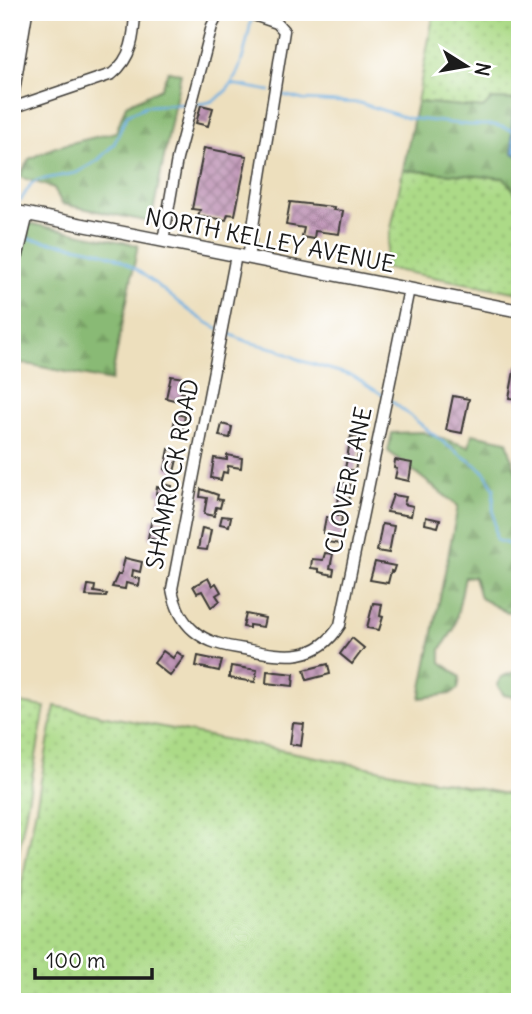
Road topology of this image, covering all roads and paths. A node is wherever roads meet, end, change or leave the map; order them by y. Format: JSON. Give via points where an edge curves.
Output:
{"nodes":[{"id":1,"x":26,"y":12,"type":"edge"},
{"id":2,"x":135,"y":12,"type":"edge"},
{"id":3,"x":219,"y":12,"type":"edge"},
{"id":4,"x":245,"y":12,"type":"edge"},
{"id":5,"x":12,"y":106,"type":"edge"},
{"id":6,"x":12,"y":115,"type":"edge"},
{"id":7,"x":12,"y":152,"type":"edge"},
{"id":8,"x":12,"y":211,"type":"edge"},
{"id":9,"x":28,"y":214,"type":"junction"},
{"id":10,"x":163,"y":241,"type":"junction"},
{"id":11,"x":242,"y":257,"type":"junction"},
{"id":12,"x":12,"y":262,"type":"edge"},
{"id":13,"x":409,"y":289,"type":"junction"},
{"id":14,"x":520,"y":311,"type":"edge"},
{"id":15,"x":295,"y":655,"type":"joint"}],
"edges":[{"from":1,"to":5,"type":"street"},
{"from":2,"to":5,"type":"street","via":[[129,53],[112,74]]},
{"from":3,"to":10,"type":"street","via":[[177,159]]},
{"from":4,"to":11,"type":"street","name":"SHAMROCK ROAD","via":[[277,23],[284,31]]},
{"from":6,"to":7,"type":"street"},
{"from":8,"to":9,"type":"main road","name":"NORTH KELLEY AVENUE"},
{"from":9,"to":10,"type":"main road","name":"NORTH KELLEY AVENUE"},
{"from":9,"to":12,"type":"street"},
{"from":10,"to":11,"type":"main road","name":"NORTH KELLEY AVENUE"},
{"from":11,"to":13,"type":"main road","name":"NORTH KELLEY AVENUE"},
{"from":11,"to":15,"type":"street","name":"SHAMROCK ROAD","via":[[172,589],[182,618],[204,638],[221,645]]},
{"from":13,"to":14,"type":"main road","name":"NORTH KELLEY AVENUE"},
{"from":13,"to":15,"type":"street","name":"CLOVER LANE","via":[[340,625],[322,645]]}]}
